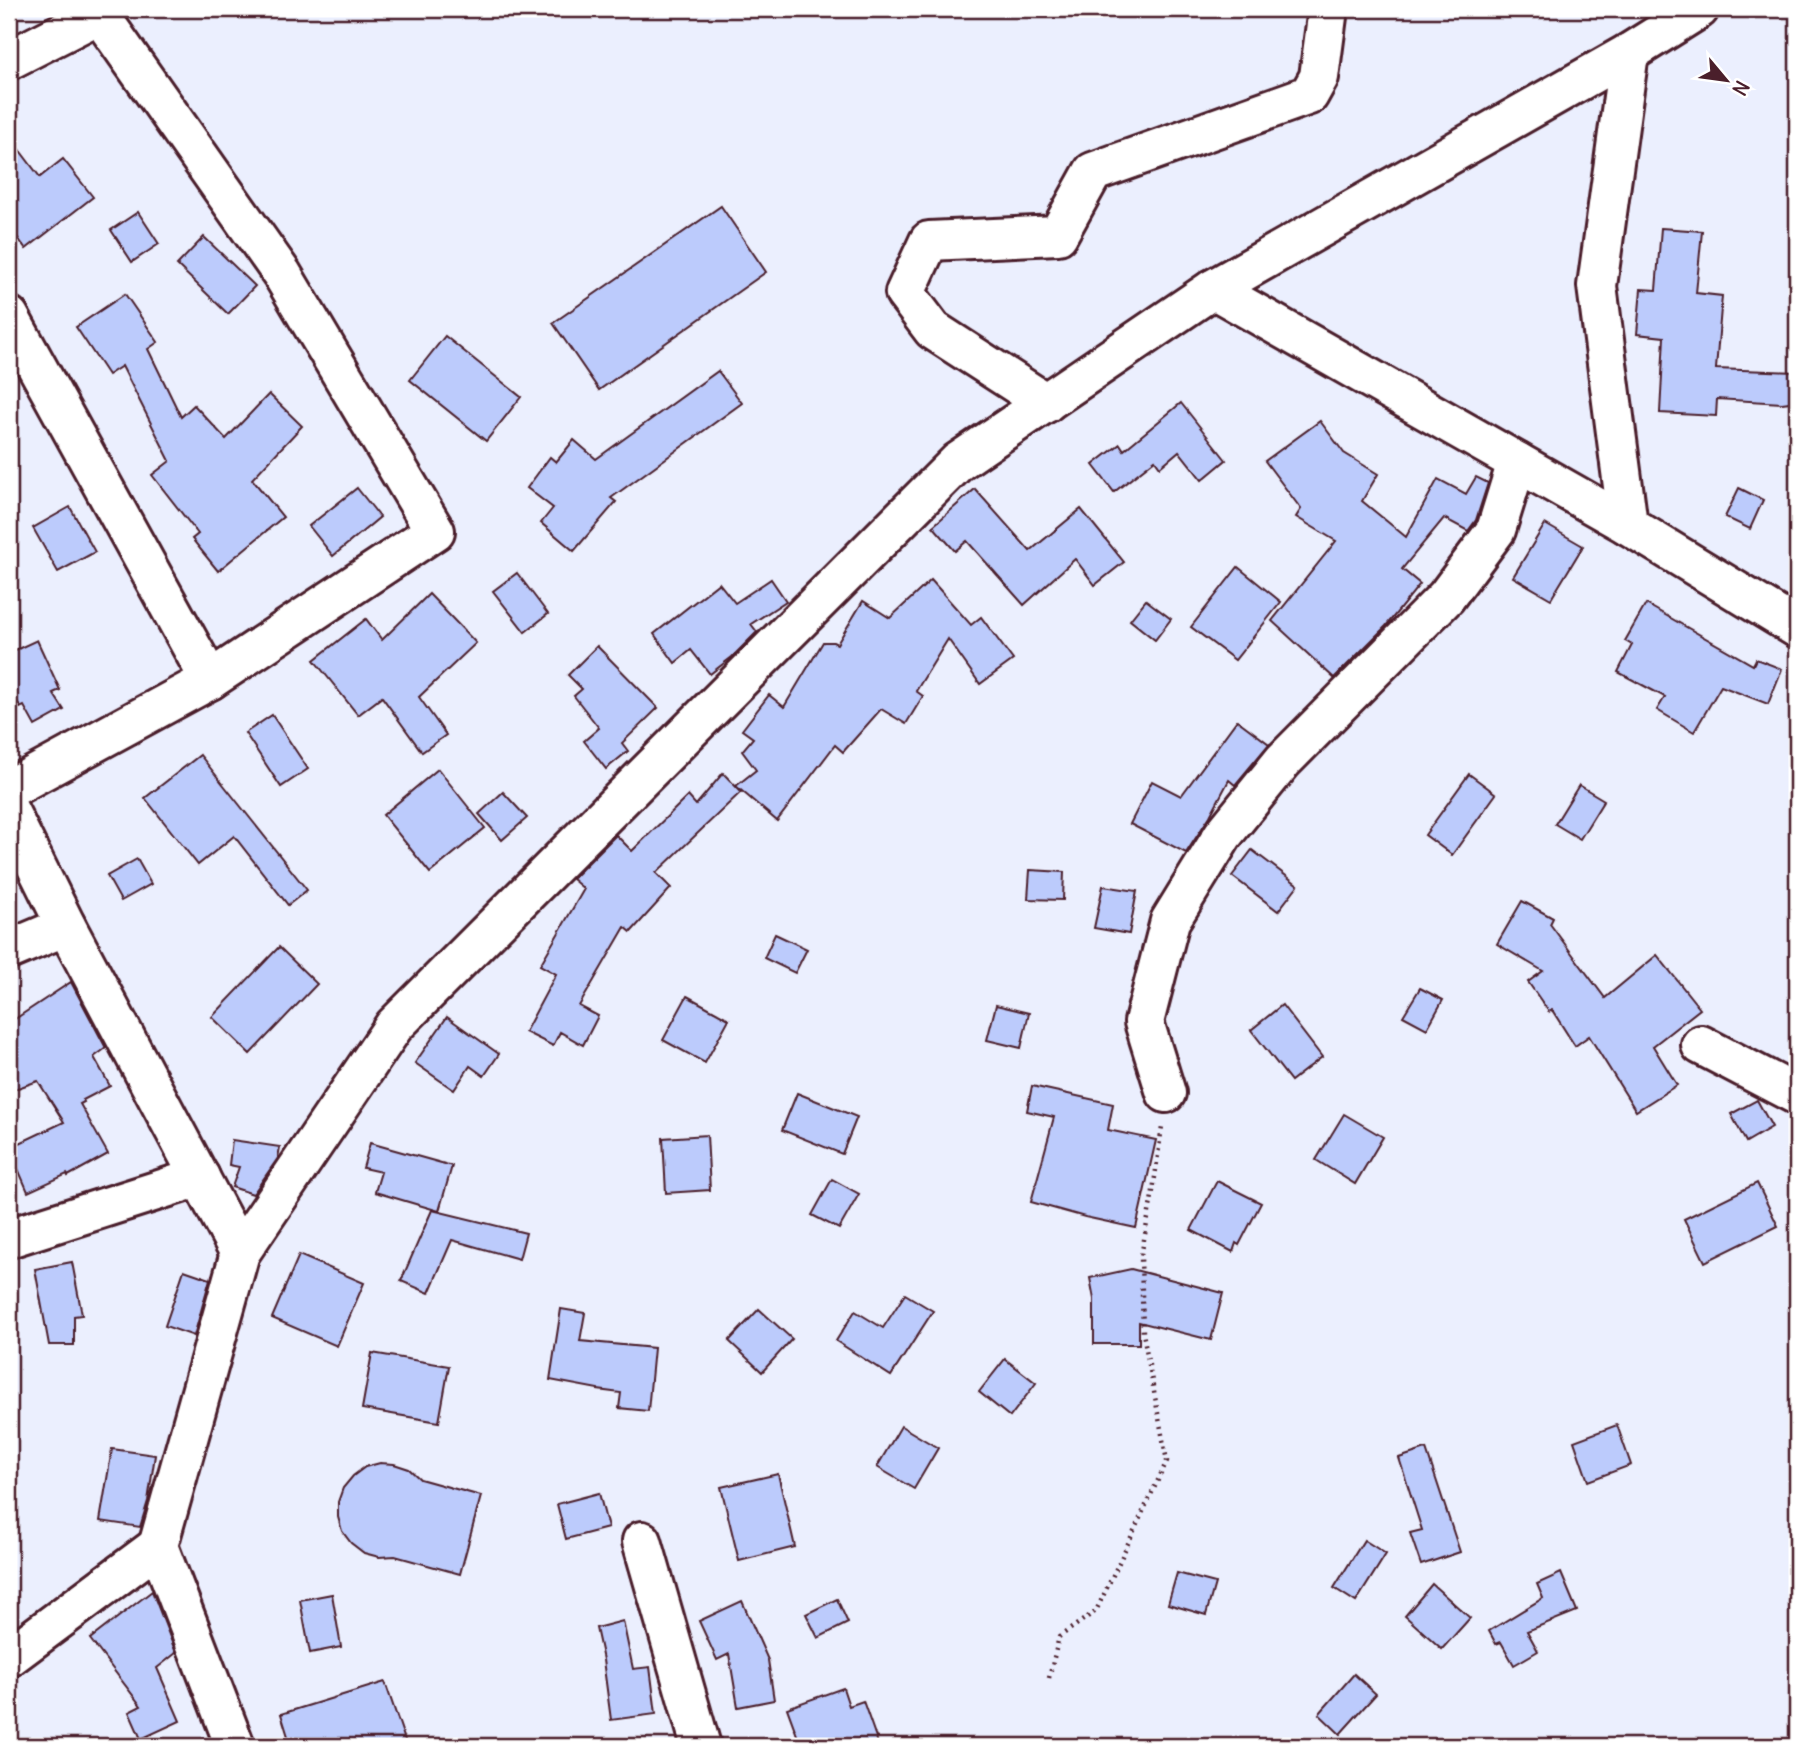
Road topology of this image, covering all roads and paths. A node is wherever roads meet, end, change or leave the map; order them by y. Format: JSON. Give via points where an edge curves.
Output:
{"nodes":[{"id":1,"x":1328,"y":9,"type":"edge"},
{"id":2,"x":1699,"y":9,"type":"edge"},
{"id":3,"x":1629,"y":53,"type":"junction"},
{"id":4,"x":9,"y":60,"type":"edge"},
{"id":5,"x":1213,"y":289,"type":"junction"},
{"id":6,"x":9,"y":316,"type":"edge"},
{"id":7,"x":1046,"y":402,"type":"junction"},
{"id":8,"x":1517,"y":462,"type":"junction"},
{"id":9,"x":1628,"y":525,"type":"junction"},
{"id":10,"x":1797,"y":628,"type":"edge"},
{"id":11,"x":210,"y":680,"type":"junction"},
{"id":12,"x":9,"y":789,"type":"edge"},
{"id":13,"x":9,"y":811,"type":"edge"},
{"id":14,"x":66,"y":926,"type":"junction"},
{"id":15,"x":9,"y":950,"type":"edge"},
{"id":16,"x":1701,"y":1045,"type":"dead end"},
{"id":17,"x":1166,"y":1093,"type":"joint"},
{"id":18,"x":1797,"y":1095,"type":"edge"},
{"id":19,"x":200,"y":1177,"type":"junction"},
{"id":20,"x":9,"y":1238,"type":"edge"},
{"id":21,"x":240,"y":1253,"type":"junction"},
{"id":22,"x":642,"y":1541,"type":"dead end"},
{"id":23,"x":158,"y":1546,"type":"junction"},
{"id":24,"x":9,"y":1657,"type":"edge"},
{"id":25,"x":1049,"y":1678,"type":"dead end"},
{"id":26,"x":235,"y":1746,"type":"edge"},
{"id":27,"x":701,"y":1746,"type":"edge"}],
"edges":[{"from":1,"to":7,"type":"street","via":[[1319,77],[1310,95],[1093,172],[1058,235],[929,241],[905,293],[933,330]]},
{"from":2,"to":3,"type":"street"},
{"from":3,"to":5,"type":"street"},
{"from":3,"to":9,"type":"street","via":[[1597,286]]},
{"from":4,"to":11,"type":"street","via":[[99,14],[282,274],[435,531]]},
{"from":5,"to":7,"type":"street"},
{"from":5,"to":8,"type":"street"},
{"from":6,"to":11,"type":"street"},
{"from":7,"to":21,"type":"street","via":[[958,461],[394,1026]]},
{"from":8,"to":9,"type":"street"},
{"from":8,"to":17,"type":"street","via":[[1496,530],[1446,597],[1283,761],[1223,835],[1170,921],[1144,1022]]},
{"from":9,"to":10,"type":"street"},
{"from":11,"to":12,"type":"street"},
{"from":13,"to":14,"type":"street"},
{"from":14,"to":15,"type":"street"},
{"from":14,"to":19,"type":"street"},
{"from":16,"to":18,"type":"street"},
{"from":17,"to":25,"type":"path","via":[[1141,1255],[1143,1333],[1167,1461],[1096,1611],[1059,1637]]},
{"from":19,"to":20,"type":"street"},
{"from":19,"to":21,"type":"street"},
{"from":21,"to":23,"type":"street"},
{"from":22,"to":27,"type":"street"},
{"from":23,"to":24,"type":"street"},
{"from":23,"to":26,"type":"street"}]}
